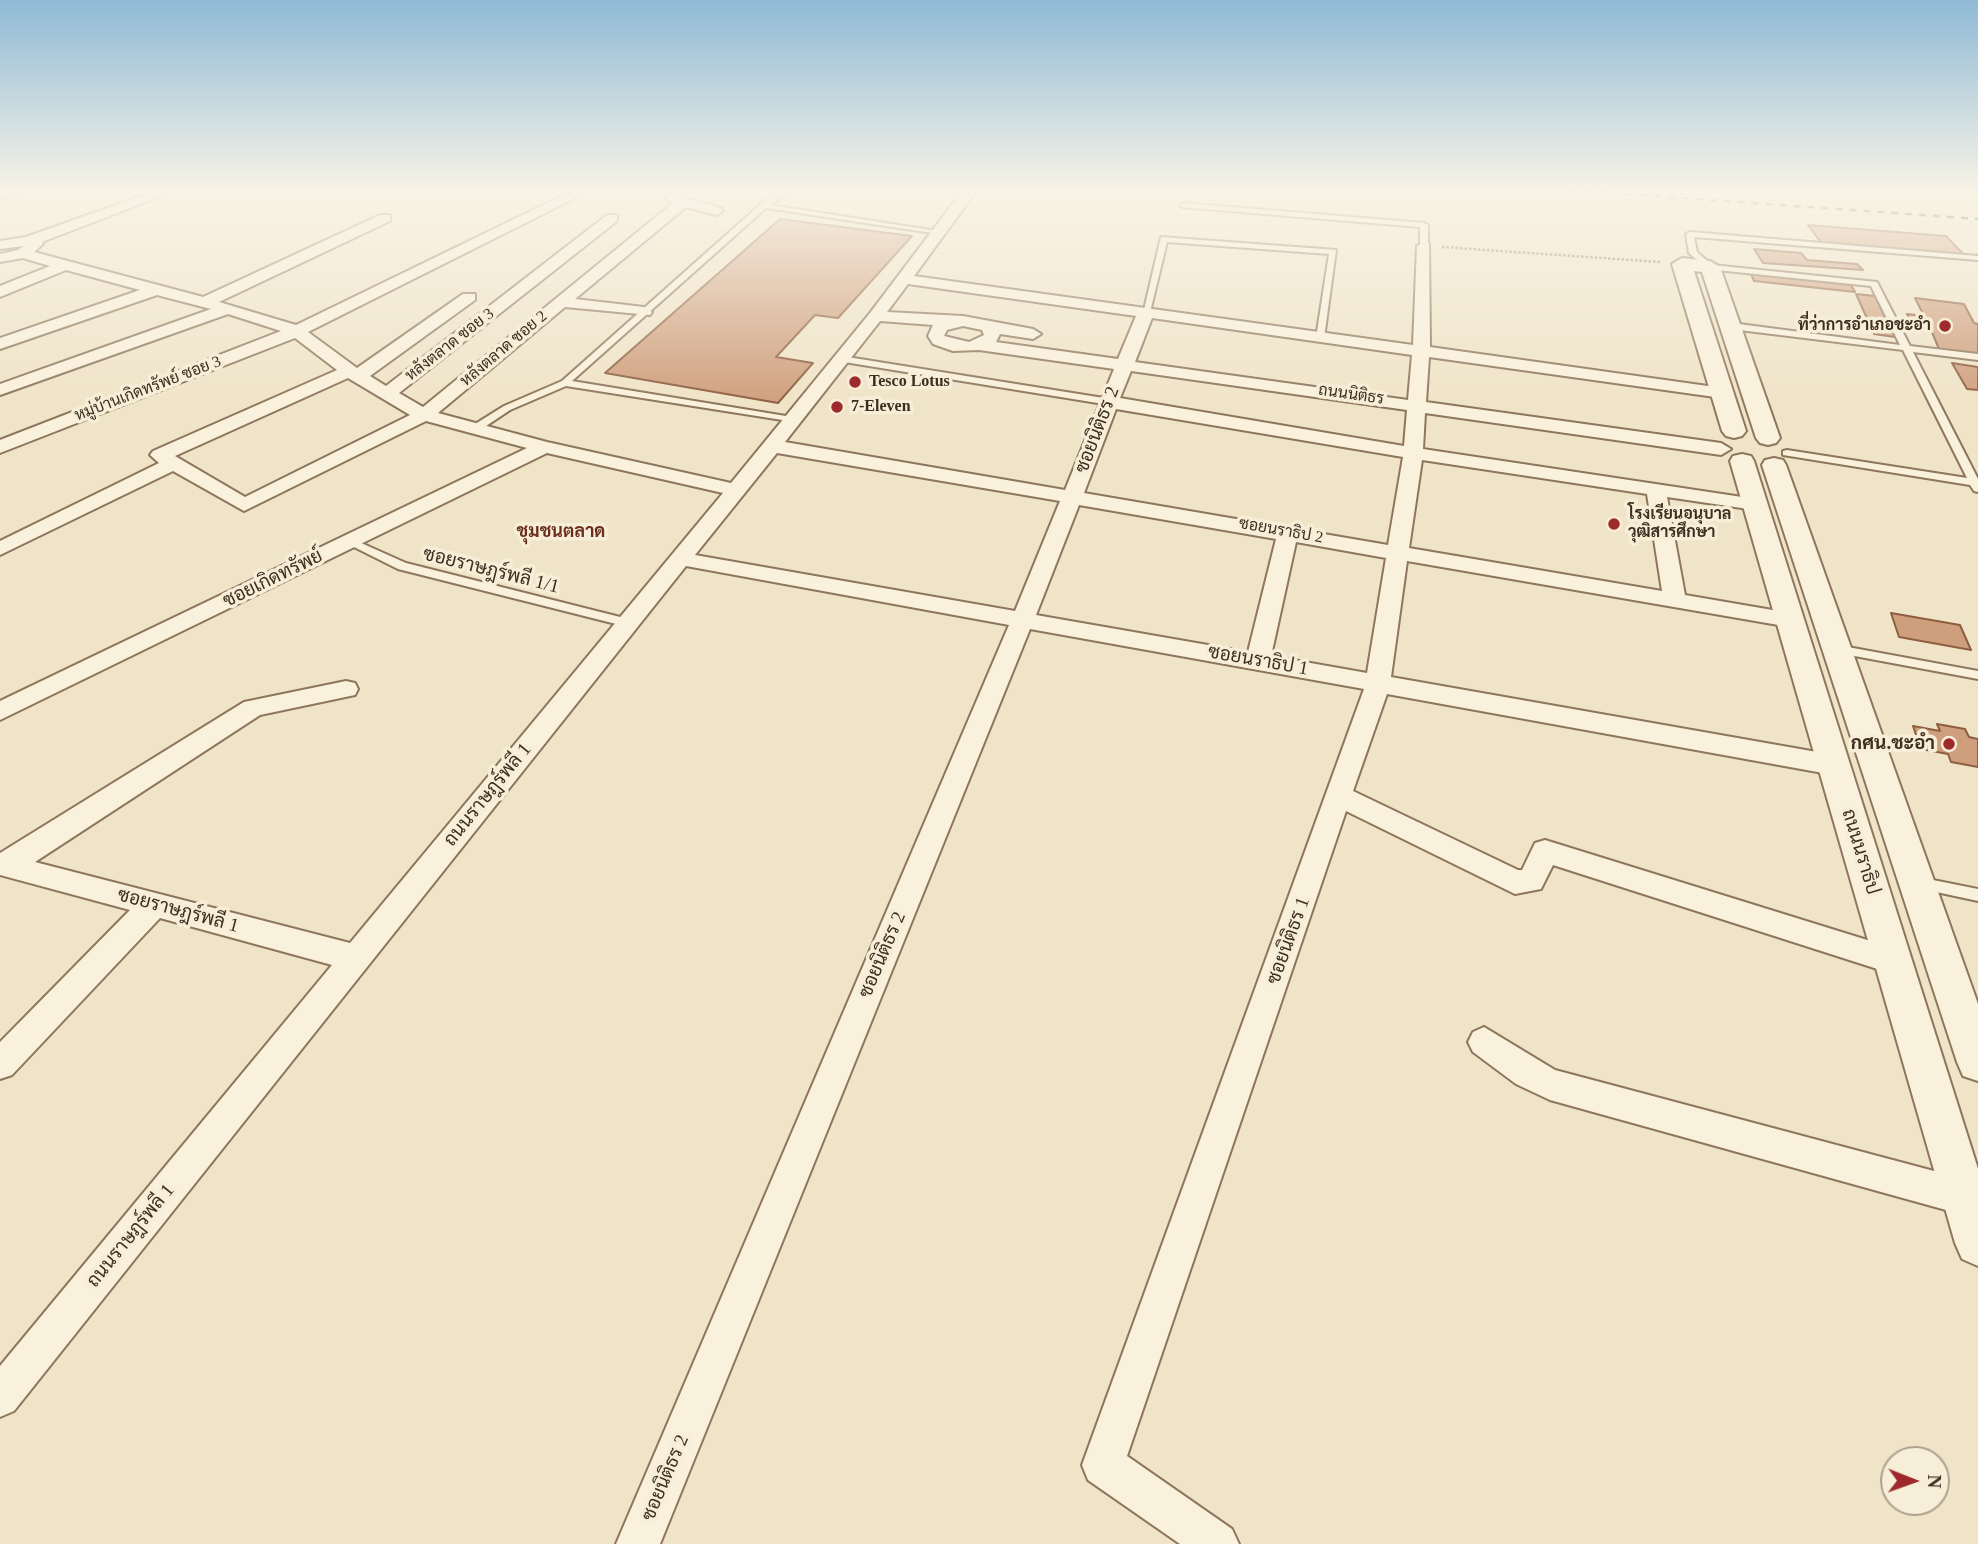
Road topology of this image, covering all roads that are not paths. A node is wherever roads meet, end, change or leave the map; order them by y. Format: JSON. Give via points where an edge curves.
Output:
{"nodes":[{"id":1,"x":53,"y":262,"type":"edge"},
{"id":2,"x":291,"y":262,"type":"edge"},
{"id":3,"x":437,"y":262,"type":"edge"},
{"id":4,"x":556,"y":262,"type":"edge"},
{"id":5,"x":606,"y":262,"type":"edge"},
{"id":6,"x":701,"y":262,"type":"edge"},
{"id":7,"x":917,"y":262,"type":"edge"},
{"id":8,"x":1158,"y":262,"type":"edge"},
{"id":9,"x":1331,"y":262,"type":"edge"},
{"id":10,"x":1424,"y":262,"type":"edge"},
{"id":11,"x":1695,"y":262,"type":"edge"},
{"id":12,"x":1696,"y":262,"type":"edge"},
{"id":13,"x":1703,"y":262,"type":"edge"},
{"id":14,"x":61,"y":267,"type":"junction"},
{"id":15,"x":904,"y":279,"type":"junction"},
{"id":16,"x":155,"y":290,"type":"junction"},
{"id":17,"x":0,"y":292,"type":"edge"},
{"id":18,"x":469,"y":297,"type":"dead end"},
{"id":19,"x":560,"y":302,"type":"junction"},
{"id":20,"x":203,"y":303,"type":"junction"},
{"id":21,"x":226,"y":309,"type":"junction"},
{"id":22,"x":644,"y":312,"type":"junction"},
{"id":23,"x":1146,"y":312,"type":"junction"},
{"id":24,"x":873,"y":320,"type":"junction"},
{"id":25,"x":954,"y":322,"type":"junction"},
{"id":26,"x":1700,"y":322,"type":"junction"},
{"id":27,"x":1731,"y":326,"type":"junction"},
{"id":28,"x":990,"y":328,"type":"junction"},
{"id":29,"x":297,"y":331,"type":"junction"},
{"id":30,"x":1320,"y":338,"type":"junction"},
{"id":31,"x":939,"y":340,"type":"junction"},
{"id":32,"x":0,"y":344,"type":"edge"},
{"id":33,"x":980,"y":345,"type":"junction"},
{"id":34,"x":1906,"y":347,"type":"junction"},
{"id":35,"x":1421,"y":353,"type":"junction"},
{"id":36,"x":1126,"y":356,"type":"junction"},
{"id":37,"x":1978,"y":357,"type":"edge"},
{"id":38,"x":841,"y":359,"type":"junction"},
{"id":39,"x":354,"y":374,"type":"junction"},
{"id":40,"x":565,"y":383,"type":"junction"},
{"id":41,"x":0,"y":390,"type":"edge"},
{"id":42,"x":388,"y":393,"type":"junction"},
{"id":43,"x":1722,"y":393,"type":"junction"},
{"id":44,"x":1417,"y":397,"type":"junction"},
{"id":45,"x":1110,"y":402,"type":"junction"},
{"id":46,"x":424,"y":415,"type":"junction"},
{"id":47,"x":792,"y":420,"type":"junction"},
{"id":48,"x":476,"y":428,"type":"junction"},
{"id":49,"x":772,"y":446,"type":"junction"},
{"id":50,"x":0,"y":447,"type":"edge"},
{"id":51,"x":545,"y":447,"type":"junction"},
{"id":52,"x":1750,"y":448,"type":"junction"},
{"id":53,"x":1413,"y":453,"type":"junction"},
{"id":54,"x":174,"y":463,"type":"junction"},
{"id":55,"x":1976,"y":485,"type":"edge"},
{"id":56,"x":1656,"y":489,"type":"junction"},
{"id":57,"x":736,"y":490,"type":"junction"},
{"id":58,"x":1073,"y":495,"type":"junction"},
{"id":59,"x":1755,"y":504,"type":"junction"},
{"id":60,"x":1288,"y":532,"type":"junction"},
{"id":61,"x":350,"y":541,"type":"junction"},
{"id":62,"x":4,"y":544,"type":"edge"},
{"id":63,"x":1399,"y":552,"type":"junction"},
{"id":64,"x":681,"y":559,"type":"junction"},
{"id":65,"x":1675,"y":599,"type":"junction"},
{"id":66,"x":1023,"y":619,"type":"junction"},
{"id":67,"x":628,"y":623,"type":"junction"},
{"id":68,"x":1794,"y":631,"type":"junction"},
{"id":69,"x":1837,"y":649,"type":"junction"},
{"id":70,"x":1258,"y":662,"type":"junction"},
{"id":71,"x":1978,"y":675,"type":"edge"},
{"id":72,"x":1378,"y":683,"type":"junction"},
{"id":73,"x":346,"y":689,"type":"dead end"},
{"id":74,"x":0,"y":711,"type":"edge"},
{"id":75,"x":1834,"y":765,"type":"junction"},
{"id":76,"x":1340,"y":796,"type":"junction"},
{"id":77,"x":1850,"y":818,"type":"junction"},
{"id":78,"x":1898,"y":828,"type":"junction"},
{"id":79,"x":3,"y":864,"type":"edge"},
{"id":80,"x":1917,"y":883,"type":"junction"},
{"id":81,"x":1978,"y":895,"type":"edge"},
{"id":82,"x":155,"y":904,"type":"junction"},
{"id":83,"x":356,"y":958,"type":"junction"},
{"id":84,"x":1893,"y":961,"type":"junction"},
{"id":85,"x":1484,"y":1042,"type":"dead end"},
{"id":86,"x":1978,"y":1062,"type":"edge"},
{"id":87,"x":0,"y":1064,"type":"edge"},
{"id":88,"x":1964,"y":1197,"type":"junction"},
{"id":89,"x":1978,"y":1243,"type":"edge"},
{"id":90,"x":0,"y":1396,"type":"edge"},
{"id":91,"x":638,"y":1544,"type":"edge"},
{"id":92,"x":1217,"y":1544,"type":"edge"}],
"edges":[{"from":1,"to":14,"type":"street"},
{"from":2,"to":20,"type":"street"},
{"from":3,"to":29,"type":"street","name":"หมู่บ้านเกิดทรัพย์ ซอย 3"},
{"from":4,"to":42,"type":"street","name":"หลังตลาด ซอย 3"},
{"from":5,"to":19,"type":"street","name":"หลังตลาด ซอย 2"},
{"from":6,"to":22,"type":"lane"},
{"from":7,"to":15,"type":"street","name":"ถนนราษฎร์พลี 1"},
{"from":8,"to":23,"type":"lane"},
{"from":9,"to":30,"type":"lane"},
{"from":10,"to":35,"type":"street","name":"ซอยนิติธร 1"},
{"from":11,"to":26,"type":"street","name":"ถนนนราธิป"},
{"from":12,"to":27,"type":"street","name":"ถนนนราธิป"},
{"from":13,"to":34,"type":"lane","via":[[1874,284]]},
{"from":14,"to":16,"type":"street"},
{"from":14,"to":17,"type":"street"},
{"from":15,"to":23,"type":"street"},
{"from":15,"to":24,"type":"street","name":"ถนนราษฎร์พลี 1"},
{"from":16,"to":20,"type":"street"},
{"from":16,"to":32,"type":"street"},
{"from":18,"to":39,"type":"street"},
{"from":19,"to":22,"type":"street"},
{"from":19,"to":46,"type":"street","name":"หลังตลาด ซอย 2"},
{"from":20,"to":21,"type":"street"},
{"from":21,"to":29,"type":"street"},
{"from":21,"to":41,"type":"street"},
{"from":22,"to":40,"type":"lane"},
{"from":23,"to":30,"type":"street"},
{"from":23,"to":36,"type":"street","name":"ซอยนิติธร 2"},
{"from":24,"to":25,"type":"street"},
{"from":24,"to":31,"type":"street","name":"ถนนนิติธร"},
{"from":24,"to":38,"type":"street","name":"ถนนราษฎร์พลี 1"},
{"from":25,"to":28,"type":"street","name":"ถนนนิติธร","via":[[972,321]]},
{"from":25,"to":31,"type":"street","via":[[940,327]]},
{"from":26,"to":27,"type":"street"},
{"from":26,"to":43,"type":"street","name":"ถนนนราธิป"},
{"from":27,"to":34,"type":"lane"},
{"from":27,"to":52,"type":"street","name":"ถนนนราธิป"},
{"from":28,"to":33,"type":"street","via":[[992,338]]},
{"from":28,"to":36,"type":"street","name":"ถนนนิติธร"},
{"from":29,"to":39,"type":"street"},
{"from":29,"to":50,"type":"street","name":"หมู่บ้านเกิดทรัพย์ ซอย 3"},
{"from":30,"to":35,"type":"street"},
{"from":31,"to":33,"type":"street","name":"ถนนนิติธร","via":[[962,348]]},
{"from":33,"to":36,"type":"street","name":"ถนนนิติธร"},
{"from":34,"to":37,"type":"lane"},
{"from":34,"to":55,"type":"lane"},
{"from":35,"to":43,"type":"street"},
{"from":35,"to":44,"type":"street","name":"ซอยนิติธร 1"},
{"from":36,"to":44,"type":"street","name":"ถนนนิติธร"},
{"from":36,"to":45,"type":"street","name":"ซอยนิติธร 2"},
{"from":38,"to":45,"type":"lane"},
{"from":38,"to":47,"type":"street","name":"ถนนราษฎร์พลี 1"},
{"from":39,"to":42,"type":"street"},
{"from":39,"to":54,"type":"street","via":[[160,455]]},
{"from":40,"to":47,"type":"lane"},
{"from":40,"to":48,"type":"lane","via":[[507,408]]},
{"from":42,"to":46,"type":"street"},
{"from":43,"to":52,"type":"street","name":"ถนนนราธิป"},
{"from":44,"to":52,"type":"street","name":"ถนนนิติธร"},
{"from":44,"to":53,"type":"street","name":"ซอยนิติธร 1"},
{"from":45,"to":53,"type":"street"},
{"from":45,"to":58,"type":"street","name":"ซอยนิติธร 2"},
{"from":46,"to":48,"type":"street"},
{"from":46,"to":54,"type":"street","name":"หลังตลาด ซอย 2","via":[[244,505]]},
{"from":47,"to":49,"type":"street","name":"ถนนราษฎร์พลี 1"},
{"from":48,"to":51,"type":"street"},
{"from":49,"to":57,"type":"street","name":"ถนนราษฎร์พลี 1"},
{"from":49,"to":58,"type":"street","name":"ซอยนราธิป 2"},
{"from":51,"to":57,"type":"street"},
{"from":51,"to":61,"type":"street","name":"ซอยเกิดทรัพย์"},
{"from":52,"to":55,"type":"lane"},
{"from":52,"to":59,"type":"street","name":"ถนนนราธิป"},
{"from":52,"to":69,"type":"street","name":"ถนนนราธิป"},
{"from":53,"to":56,"type":"street"},
{"from":53,"to":63,"type":"street","name":"ซอยนิติธร 1"},
{"from":54,"to":62,"type":"street"},
{"from":56,"to":59,"type":"street"},
{"from":56,"to":65,"type":"street"},
{"from":57,"to":64,"type":"street","name":"ถนนราษฎร์พลี 1"},
{"from":58,"to":60,"type":"street","name":"ซอยนราธิป 2"},
{"from":58,"to":66,"type":"street","name":"ซอยนิติธร 2"},
{"from":59,"to":68,"type":"street","name":"ถนนนราธิป"},
{"from":60,"to":63,"type":"street","name":"ซอยนราธิป 2"},
{"from":60,"to":70,"type":"street"},
{"from":61,"to":67,"type":"lane","name":"ซอยราษฎร์พลี 1/1","via":[[402,566]]},
{"from":61,"to":74,"type":"street","name":"ซอยเกิดทรัพย์"},
{"from":63,"to":65,"type":"street","name":"ซอยนราธิป 2"},
{"from":63,"to":72,"type":"street","name":"ซอยนิติธร 1"},
{"from":64,"to":66,"type":"street","name":"ซอยนราธิป 1"},
{"from":64,"to":67,"type":"street","name":"ถนนราษฎร์พลี 1"},
{"from":65,"to":68,"type":"street","name":"ซอยนราธิป 2"},
{"from":66,"to":70,"type":"street","name":"ซอยนราธิป 1"},
{"from":66,"to":91,"type":"street","name":"ซอยนิติธร 2"},
{"from":67,"to":83,"type":"street","name":"ถนนราษฎร์พลี 1"},
{"from":68,"to":69,"type":"street"},
{"from":68,"to":75,"type":"street","name":"ถนนนราธิป"},
{"from":69,"to":71,"type":"lane"},
{"from":69,"to":78,"type":"street","name":"ถนนนราธิป"},
{"from":70,"to":72,"type":"street","name":"ซอยนราธิป 1"},
{"from":72,"to":75,"type":"street","name":"ซอยนราธิป 1"},
{"from":72,"to":76,"type":"street","name":"ซอยนิติธร 1"},
{"from":73,"to":79,"type":"street","via":[[253,708]]},
{"from":75,"to":77,"type":"street","name":"ถนนนราธิป"},
{"from":76,"to":84,"type":"street","via":[[1515,882],[1531,881],[1545,851]]},
{"from":76,"to":92,"type":"street","name":"ซอยนิติธร 1","via":[[1103,1465]]},
{"from":77,"to":78,"type":"street"},
{"from":77,"to":84,"type":"street","name":"ถนนนราธิป"},
{"from":78,"to":80,"type":"street","name":"ถนนนราธิป"},
{"from":79,"to":82,"type":"street","name":"ซอยราษฎร์พลี 1"},
{"from":80,"to":81,"type":"lane"},
{"from":80,"to":86,"type":"street","name":"ถนนนราธิป"},
{"from":82,"to":83,"type":"street","name":"ซอยราษฎร์พลี 1"},
{"from":82,"to":87,"type":"street"},
{"from":83,"to":90,"type":"street","name":"ถนนราษฎร์พลี 1"},
{"from":84,"to":88,"type":"street","name":"ถนนนราธิป"},
{"from":85,"to":88,"type":"street","via":[[1550,1084]]},
{"from":88,"to":89,"type":"street","name":"ถนนนราธิป"}]}
